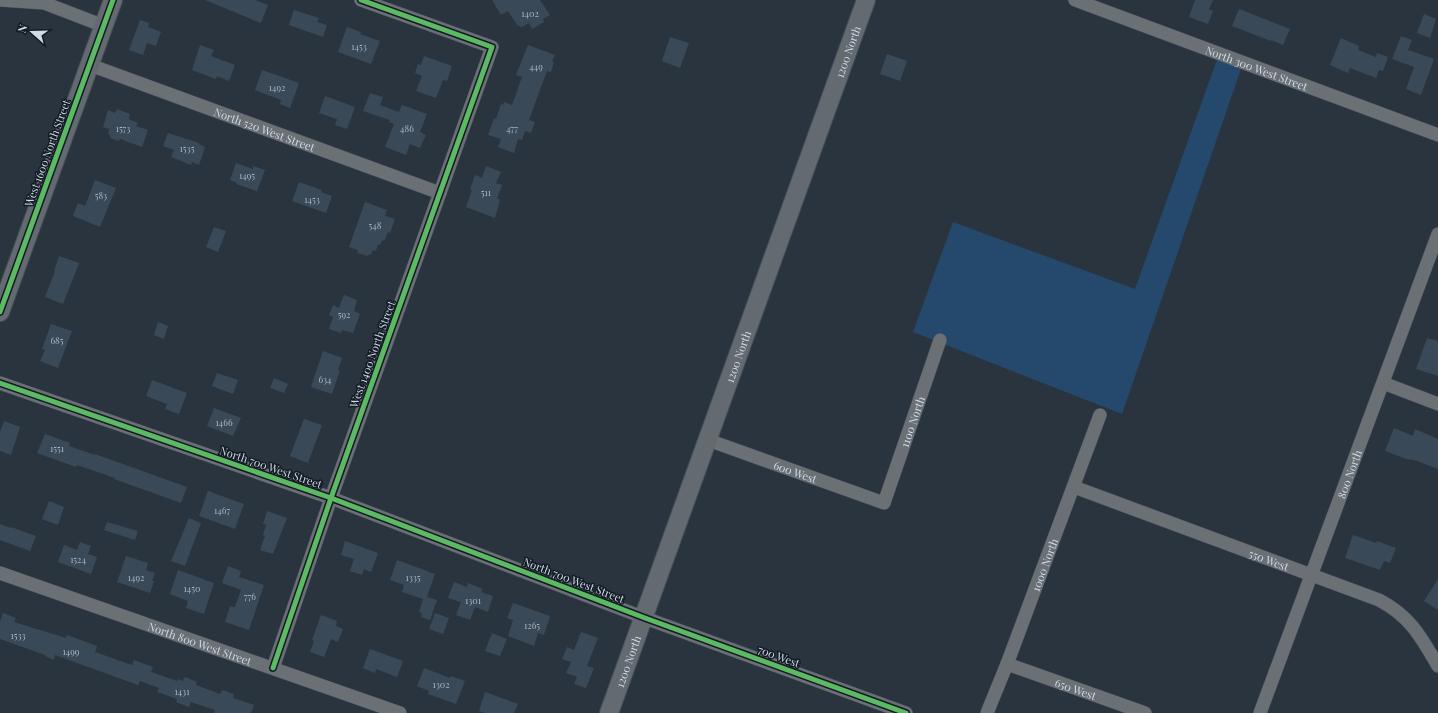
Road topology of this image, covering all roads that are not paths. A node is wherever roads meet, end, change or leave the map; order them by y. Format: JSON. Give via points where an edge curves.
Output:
{"nodes":[{"id":1,"x":0,"y":0,"type":"edge"},
{"id":2,"x":113,"y":0,"type":"edge"},
{"id":3,"x":361,"y":0,"type":"edge"},
{"id":4,"x":866,"y":0,"type":"edge"},
{"id":5,"x":1075,"y":0,"type":"edge"},
{"id":6,"x":104,"y":26,"type":"junction"},
{"id":7,"x":90,"y":65,"type":"junction"},
{"id":8,"x":1438,"y":135,"type":"edge"},
{"id":9,"x":440,"y":193,"type":"junction"},
{"id":10,"x":1438,"y":234,"type":"edge"},
{"id":11,"x":0,"y":312,"type":"edge"},
{"id":12,"x":940,"y":340,"type":"dead end"},
{"id":13,"x":0,"y":383,"type":"edge"},
{"id":14,"x":1383,"y":384,"type":"junction"},
{"id":15,"x":1438,"y":404,"type":"edge"},
{"id":16,"x":1100,"y":416,"type":"dead end"},
{"id":17,"x":708,"y":440,"type":"junction"},
{"id":18,"x":1074,"y":487,"type":"junction"},
{"id":19,"x":331,"y":498,"type":"junction"},
{"id":20,"x":884,"y":503,"type":"joint"},
{"id":21,"x":0,"y":573,"type":"edge"},
{"id":22,"x":1312,"y":574,"type":"junction"},
{"id":23,"x":645,"y":618,"type":"junction"},
{"id":24,"x":1007,"y":664,"type":"junction"},
{"id":25,"x":1438,"y":666,"type":"edge"},
{"id":26,"x":273,"y":668,"type":"junction"},
{"id":27,"x":400,"y":713,"type":"edge"},
{"id":28,"x":609,"y":713,"type":"edge"},
{"id":29,"x":906,"y":713,"type":"edge"},
{"id":30,"x":987,"y":713,"type":"edge"},
{"id":31,"x":1145,"y":713,"type":"edge"},
{"id":32,"x":1260,"y":713,"type":"edge"}],
"edges":[{"from":1,"to":6,"type":"street","via":[[44,3]]},
{"from":2,"to":6,"type":"street","name":"West 1600 North Street"},
{"from":3,"to":9,"type":"street","name":"West 1400 North Street","via":[[492,47]]},
{"from":4,"to":17,"type":"street","name":"1200 North"},
{"from":5,"to":8,"type":"street","name":"North 300 West Street"},
{"from":6,"to":7,"type":"street","name":"West 1600 North Street"},
{"from":7,"to":9,"type":"street","name":"North 520 West Street"},
{"from":7,"to":11,"type":"street","name":"West 1600 North Street"},
{"from":9,"to":19,"type":"street","name":"West 1400 North Street"},
{"from":10,"to":14,"type":"street","name":"800 North"},
{"from":12,"to":20,"type":"street","name":"1100 North"},
{"from":13,"to":19,"type":"street","name":"North 700 West Street"},
{"from":14,"to":15,"type":"street"},
{"from":14,"to":22,"type":"street","name":"800 North"},
{"from":16,"to":18,"type":"street","name":"1000 North"},
{"from":17,"to":20,"type":"street","name":"600 West"},
{"from":17,"to":23,"type":"street","name":"1200 North"},
{"from":18,"to":22,"type":"street","name":"550 West"},
{"from":18,"to":24,"type":"street","name":"1000 North"},
{"from":19,"to":23,"type":"street","name":"North 700 West Street"},
{"from":19,"to":26,"type":"street","name":"West 1400 North Street"},
{"from":21,"to":26,"type":"street","name":"North 800 West Street"},
{"from":22,"to":25,"type":"street","name":"550 West","via":[[1379,600],[1399,612],[1418,632]]},
{"from":22,"to":32,"type":"street","name":"800 North"},
{"from":23,"to":28,"type":"street","name":"1200 North"},
{"from":23,"to":29,"type":"street","name":"700 West"},
{"from":24,"to":30,"type":"street","name":"1000 North"},
{"from":24,"to":31,"type":"street","name":"650 West"},
{"from":26,"to":27,"type":"street","name":"North 800 West Street"}]}
